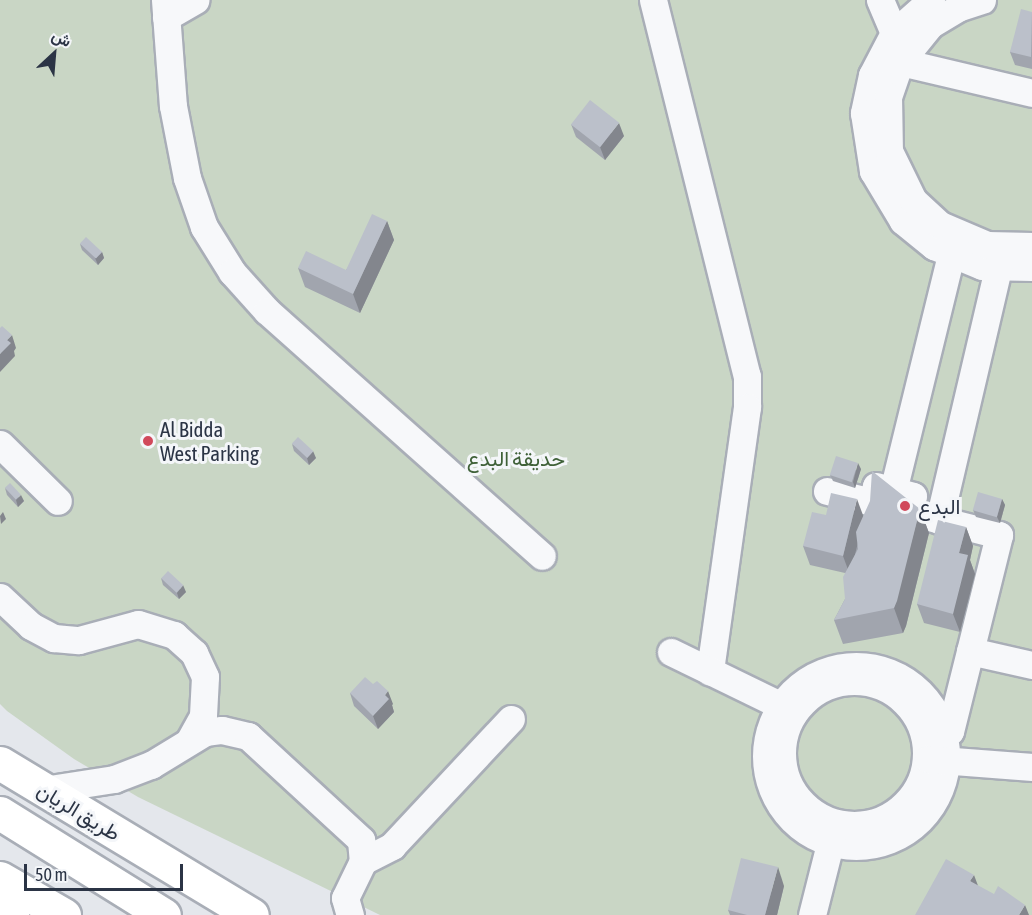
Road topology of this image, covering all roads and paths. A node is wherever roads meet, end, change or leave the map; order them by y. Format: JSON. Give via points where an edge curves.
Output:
{"nodes":[{"id":1,"x":195,"y":0,"type":"edge"},
{"id":2,"x":653,"y":0,"type":"edge"},
{"id":3,"x":880,"y":0,"type":"edge"},
{"id":4,"x":931,"y":0,"type":"edge"},
{"id":5,"x":982,"y":0,"type":"edge"},
{"id":6,"x":166,"y":8,"type":"edge"},
{"id":7,"x":896,"y":50,"type":"junction"},
{"id":8,"x":1032,"y":93,"type":"edge"},
{"id":9,"x":954,"y":245,"type":"junction"},
{"id":10,"x":1032,"y":246,"type":"edge"},
{"id":11,"x":1000,"y":258,"type":"junction"},
{"id":12,"x":1032,"y":267,"type":"edge"},
{"id":13,"x":0,"y":444,"type":"edge"},
{"id":14,"x":0,"y":462,"type":"edge"},
{"id":15,"x":827,"y":491,"type":"dead end"},
{"id":16,"x":893,"y":491,"type":"junction"},
{"id":17,"x":939,"y":520,"type":"junction"},
{"id":18,"x":542,"y":556,"type":"dead end"},
{"id":19,"x":0,"y":597,"type":"edge"},
{"id":20,"x":970,"y":651,"type":"junction"},
{"id":21,"x":670,"y":652,"type":"dead end"},
{"id":22,"x":1032,"y":665,"type":"edge"},
{"id":23,"x":873,"y":668,"type":"junction"},
{"id":24,"x":710,"y":671,"type":"junction"},
{"id":25,"x":788,"y":709,"type":"junction"},
{"id":26,"x":507,"y":716,"type":"dead end"},
{"id":27,"x":943,"y":732,"type":"junction"},
{"id":28,"x":190,"y":739,"type":"junction"},
{"id":29,"x":936,"y":759,"type":"junction"},
{"id":30,"x":0,"y":763,"type":"edge"},
{"id":31,"x":1032,"y":767,"type":"edge"},
{"id":32,"x":43,"y":790,"type":"junction"},
{"id":33,"x":0,"y":813,"type":"edge"},
{"id":34,"x":833,"y":832,"type":"junction"},
{"id":35,"x":363,"y":854,"type":"junction"},
{"id":36,"x":0,"y":878,"type":"edge"},
{"id":37,"x":0,"y":893,"type":"edge"},
{"id":38,"x":255,"y":914,"type":"edge"},
{"id":39,"x":12,"y":915,"type":"edge"},
{"id":40,"x":64,"y":915,"type":"edge"},
{"id":41,"x":164,"y":915,"type":"edge"},
{"id":42,"x":350,"y":915,"type":"edge"},
{"id":43,"x":812,"y":915,"type":"edge"}],
"edges":[{"from":1,"to":6,"type":"street"},
{"from":2,"to":24,"type":"street","via":[[747,376],[747,407]]},
{"from":3,"to":7,"type":"street"},
{"from":4,"to":7,"type":"street"},
{"from":5,"to":7,"type":"street","via":[[943,16]]},
{"from":6,"to":18,"type":"street","via":[[173,105],[187,178],[204,227],[232,272],[267,311]]},
{"from":7,"to":8,"type":"street"},
{"from":7,"to":9,"type":"street","via":[[864,113],[873,171],[903,221]]},
{"from":9,"to":11,"type":"street"},
{"from":9,"to":16,"type":"street"},
{"from":10,"to":11,"type":"street"},
{"from":11,"to":12,"type":"street"},
{"from":11,"to":17,"type":"street"},
{"from":13,"to":14,"type":"street","via":[[54,505]]},
{"from":15,"to":16,"type":"street","via":[[872,502],[876,486]]},
{"from":16,"to":17,"type":"street","via":[[913,496],[909,512]]},
{"from":17,"to":20,"type":"street","via":[[999,535]]},
{"from":19,"to":28,"type":"street","via":[[31,626],[54,638],[79,640],[138,624],[174,634],[194,653],[205,677],[203,716]]},
{"from":20,"to":22,"type":"street"},
{"from":20,"to":27,"type":"street","via":[[950,731]]},
{"from":21,"to":24,"type":"street"},
{"from":23,"to":25,"type":"street","via":[[827,686]]},
{"from":23,"to":27,"type":"street","via":[[900,677],[922,695]]},
{"from":23,"to":29,"type":"street","via":[[914,712]]},
{"from":24,"to":25,"type":"street"},
{"from":25,"to":34,"type":"street","via":[[782,751],[786,778],[800,801]]},
{"from":26,"to":35,"type":"street","via":[[389,834]]},
{"from":27,"to":29,"type":"street"},
{"from":28,"to":32,"type":"street","via":[[151,765],[114,779]]},
{"from":28,"to":35,"type":"street","via":[[222,730],[256,741],[353,829]]},
{"from":29,"to":31,"type":"street"},
{"from":29,"to":34,"type":"street","via":[[900,810],[876,822]]},
{"from":30,"to":32,"type":"main road","name":"طريق الريان"},
{"from":32,"to":38,"type":"main road","name":"طريق الريان"},
{"from":33,"to":41,"type":"main road"},
{"from":34,"to":43,"type":"street"},
{"from":35,"to":42,"type":"street","via":[[345,898]]},
{"from":36,"to":40,"type":"main road"},
{"from":37,"to":39,"type":"main road"}]}
